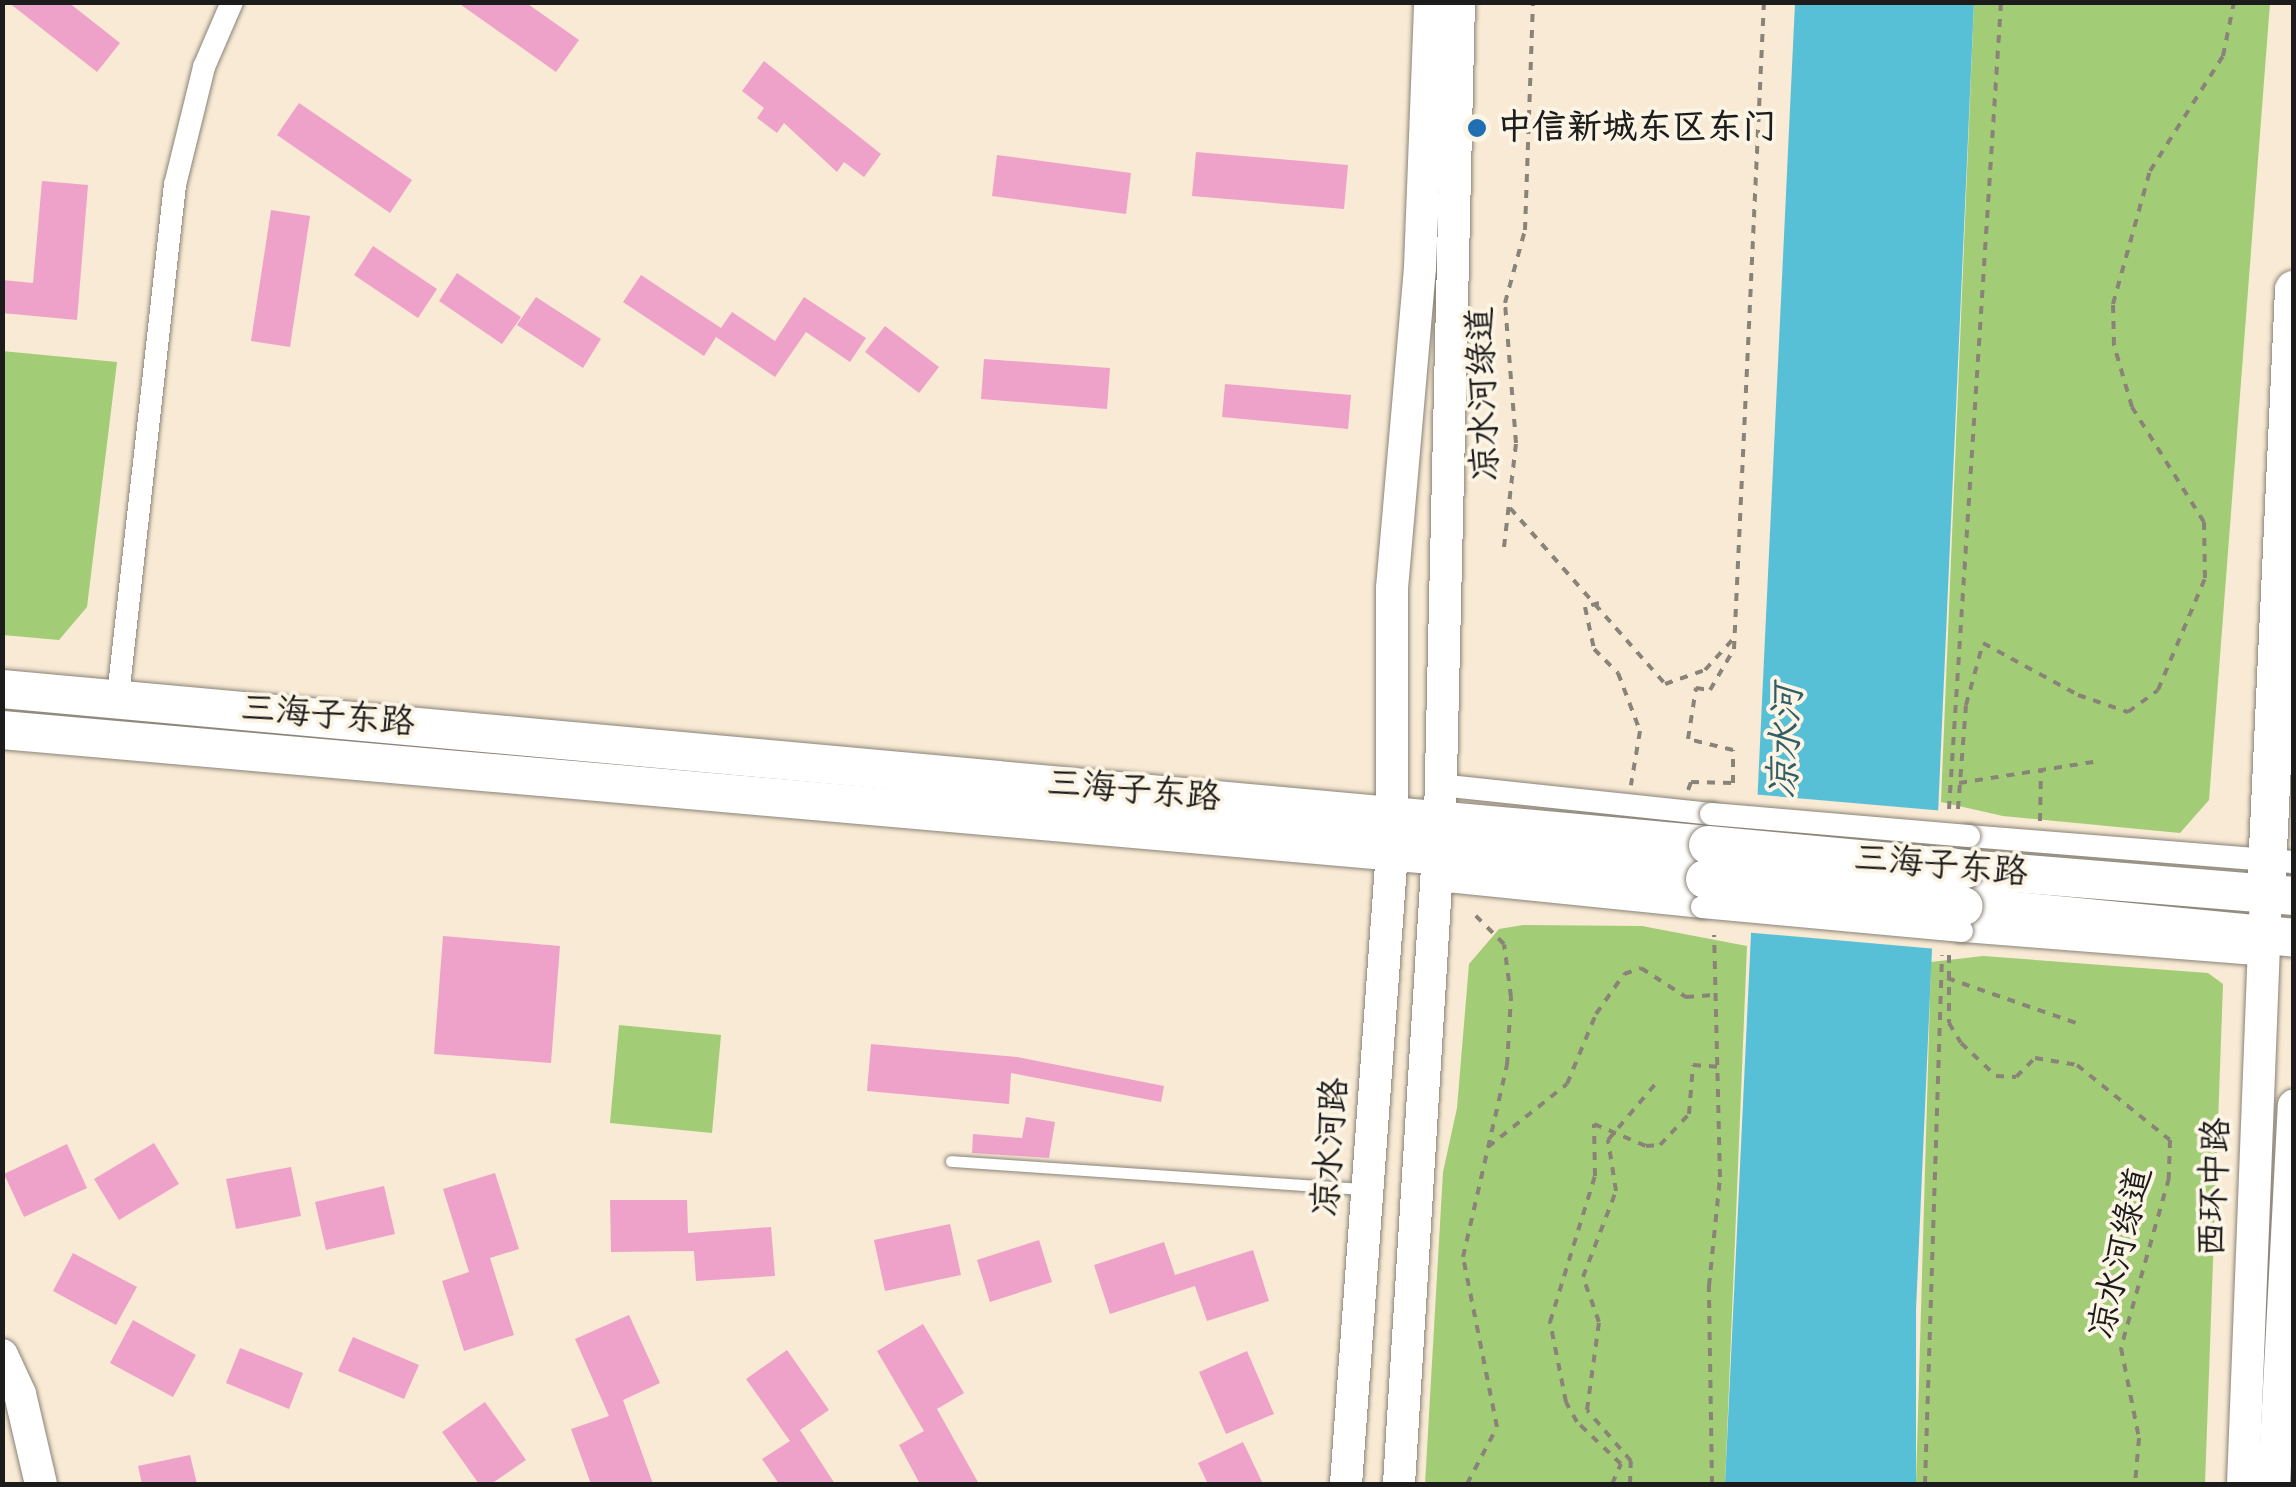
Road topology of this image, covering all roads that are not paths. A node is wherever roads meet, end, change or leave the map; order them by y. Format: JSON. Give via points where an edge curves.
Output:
{"nodes":[{"id":1,"x":232,"y":2,"type":"edge"},
{"id":2,"x":1430,"y":2,"type":"edge"},
{"id":3,"x":1460,"y":2,"type":"edge"},
{"id":4,"x":2294,"y":290,"type":"edge"},
{"id":5,"x":2,"y":689,"type":"edge"},
{"id":6,"x":118,"y":696,"type":"junction"},
{"id":7,"x":2,"y":730,"type":"edge"},
{"id":8,"x":1393,"y":834,"type":"junction"},
{"id":9,"x":1439,"y":834,"type":"junction"},
{"id":10,"x":2061,"y":842,"type":"junction"},
{"id":11,"x":1708,"y":856,"type":"junction"},
{"id":12,"x":2280,"y":878,"type":"edge"},
{"id":13,"x":1973,"y":883,"type":"junction"},
{"id":14,"x":2058,"y":915,"type":"junction"},
{"id":15,"x":2000,"y":934,"type":"junction"},
{"id":16,"x":2274,"y":942,"type":"edge"},
{"id":17,"x":2294,"y":1106,"type":"edge"},
{"id":18,"x":951,"y":1161,"type":"dead end"},
{"id":19,"x":1368,"y":1189,"type":"junction"},
{"id":20,"x":2,"y":1355,"type":"edge"},
{"id":21,"x":41,"y":1484,"type":"edge"},
{"id":22,"x":1346,"y":1484,"type":"edge"},
{"id":23,"x":1400,"y":1484,"type":"edge"},
{"id":24,"x":2243,"y":1484,"type":"edge"},
{"id":25,"x":2274,"y":1484,"type":"edge"}],
"edges":[{"from":1,"to":6,"type":"street","via":[[204,67],[175,185]]},
{"from":2,"to":8,"type":"street","name":"凉水河路","via":[[1420,267],[1392,588]]},
{"from":3,"to":9,"type":"street"},
{"from":4,"to":12,"type":"main road"},
{"from":5,"to":6,"type":"main road","name":"三海子东路"},
{"from":6,"to":8,"type":"main road","name":"三海子东路"},
{"from":7,"to":8,"type":"main road","name":"三海子东路"},
{"from":8,"to":9,"type":"main road","name":"三海子东路"},
{"from":8,"to":19,"type":"street","name":"凉水河路"},
{"from":9,"to":11,"type":"main road","name":"三海子东路"},
{"from":9,"to":11,"type":"street"},
{"from":9,"to":23,"type":"street"},
{"from":10,"to":12,"type":"street"},
{"from":10,"to":13,"type":"street"},
{"from":10,"to":13,"type":"street"},
{"from":11,"to":13,"type":"main road","name":"三海子东路","bridge":true},
{"from":11,"to":13,"type":"street","bridge":true},
{"from":12,"to":13,"type":"main road","name":"三海子东路"},
{"from":12,"to":16,"type":"street","name":"西环中路"},
{"from":13,"to":14,"type":"main road","name":"三海子东路"},
{"from":13,"to":15,"type":"street"},
{"from":14,"to":15,"type":"street"},
{"from":14,"to":16,"type":"main road","name":"三海子东路"},
{"from":15,"to":16,"type":"street"},
{"from":16,"to":24,"type":"street","name":"西环中路"},
{"from":17,"to":25,"type":"street","name":"西环中路"},
{"from":18,"to":19,"type":"lane"},
{"from":19,"to":22,"type":"street","name":"凉水河路"},
{"from":20,"to":21,"type":"street","via":[[20,1394]]}]}
